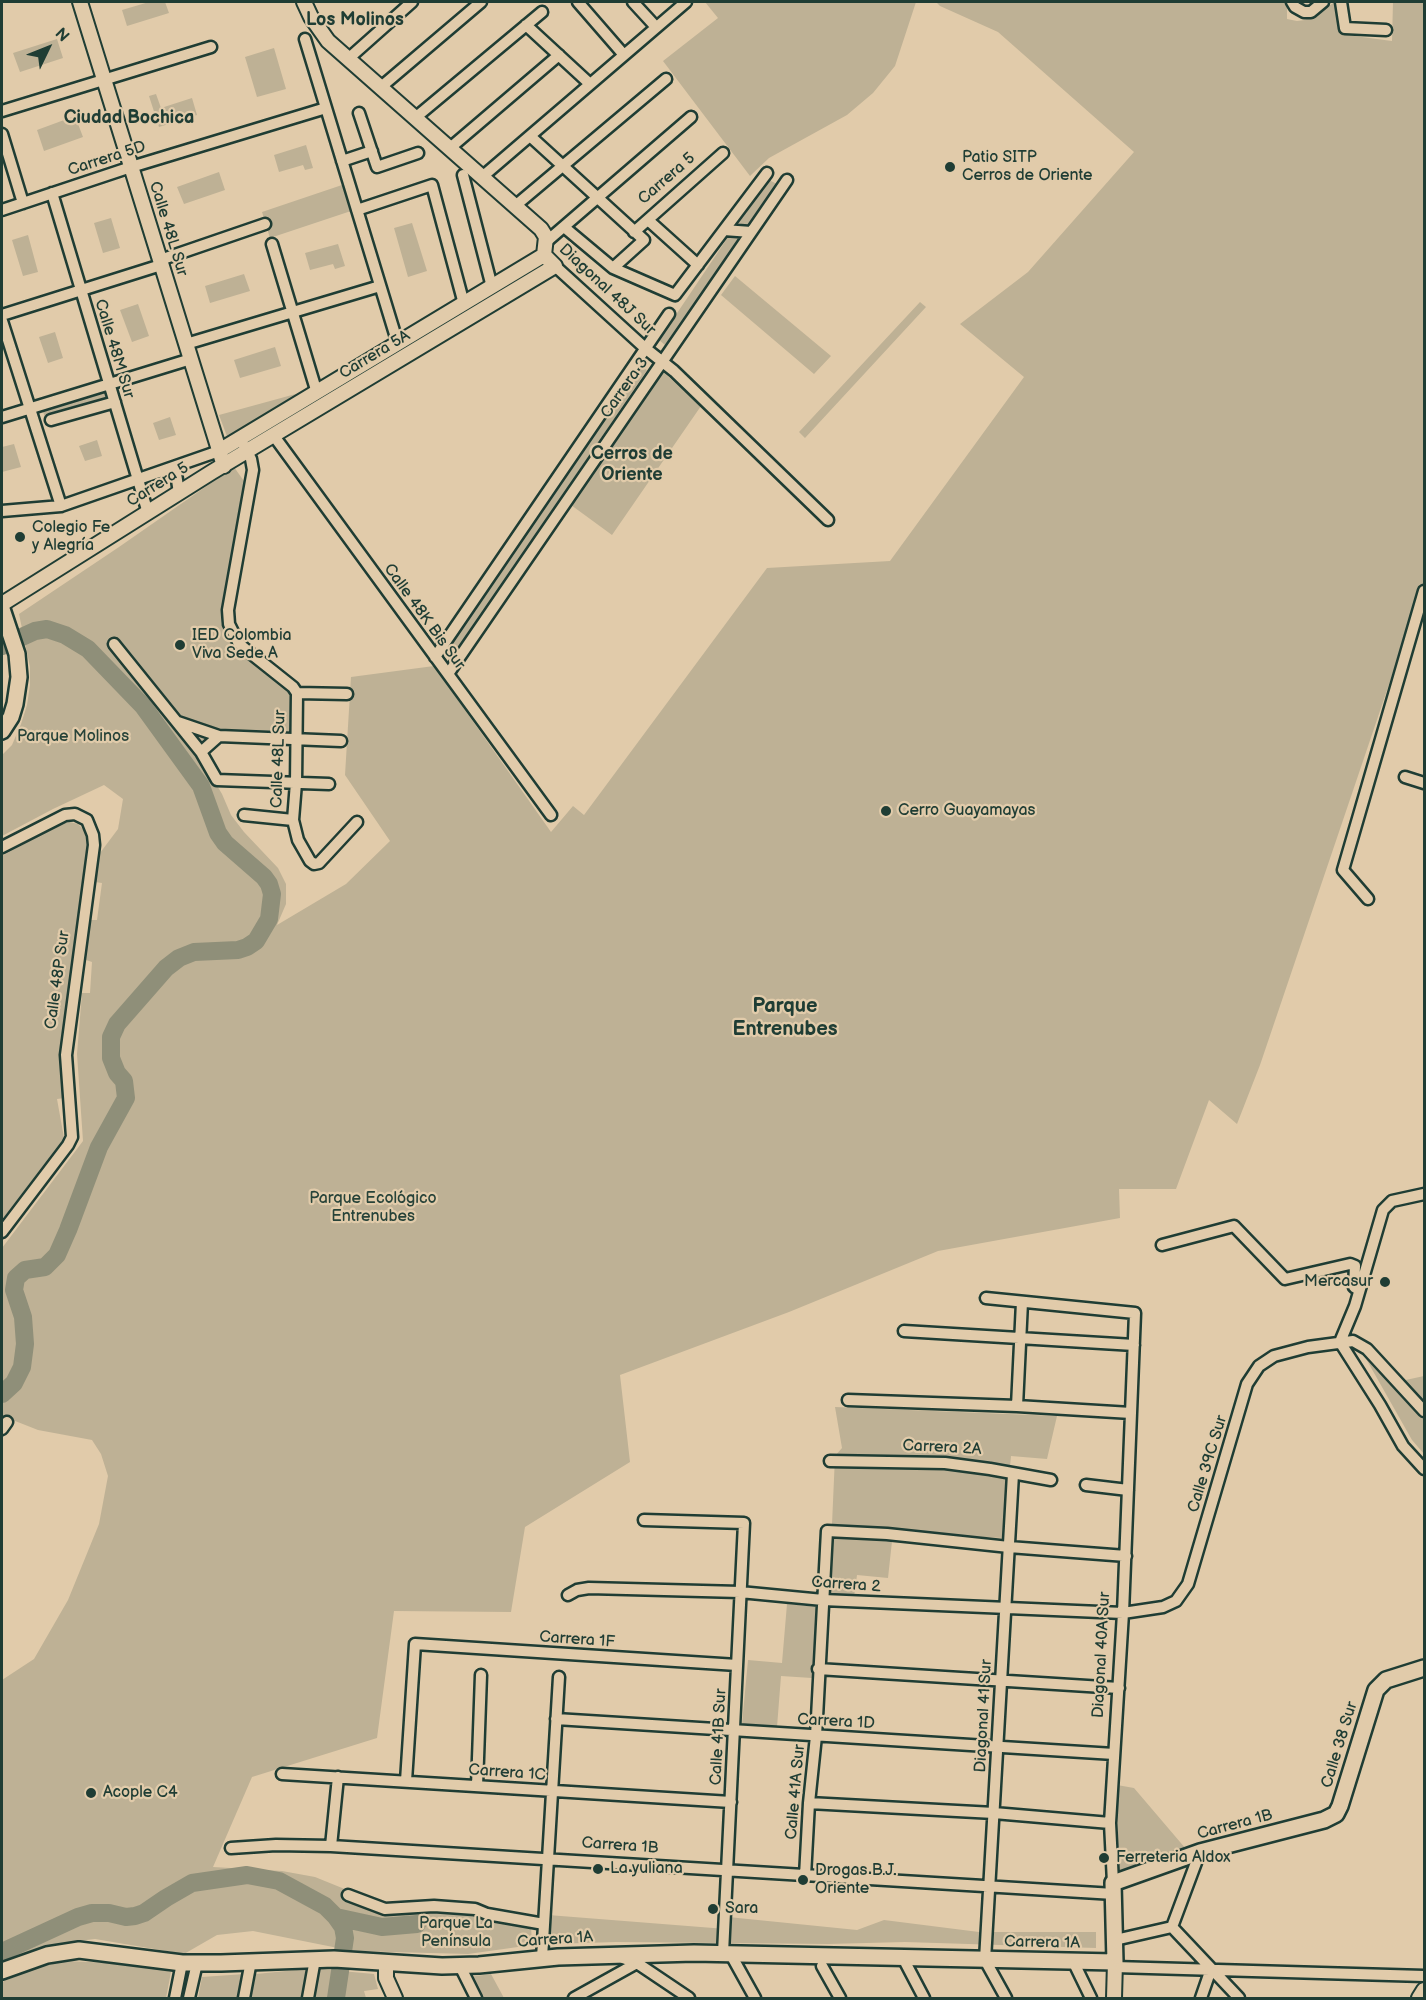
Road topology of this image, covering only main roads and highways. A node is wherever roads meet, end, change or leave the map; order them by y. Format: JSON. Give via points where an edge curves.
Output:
{"nodes":[{"id":1,"x":2,"y":609,"type":"edge"},
{"id":2,"x":2,"y":731,"type":"edge"},
{"id":3,"x":1425,"y":1668,"type":"edge"},
{"id":4,"x":1332,"y":1817,"type":"joint"},
{"id":5,"x":1114,"y":1888,"type":"joint"},
{"id":6,"x":1115,"y":1964,"type":"joint"},
{"id":7,"x":2,"y":1971,"type":"edge"}],
"edges":[{"from":1,"to":2,"type":"main road","via":[[17,654],[19,677],[11,717]]},
{"from":3,"to":4,"type":"main road","name":"Calle 38 Sur","via":[[1381,1683],[1341,1806]]},
{"from":4,"to":5,"type":"main road","name":"Carrera 1B","via":[[1200,1852]]},
{"from":5,"to":6,"type":"main road","name":"Diagonal 40A Sur"},
{"from":6,"to":7,"type":"main road","name":"Carrera 1A","via":[[727,1953],[542,1958],[460,1966],[333,1959],[189,1963],[79,1950],[47,1955]]}]}
